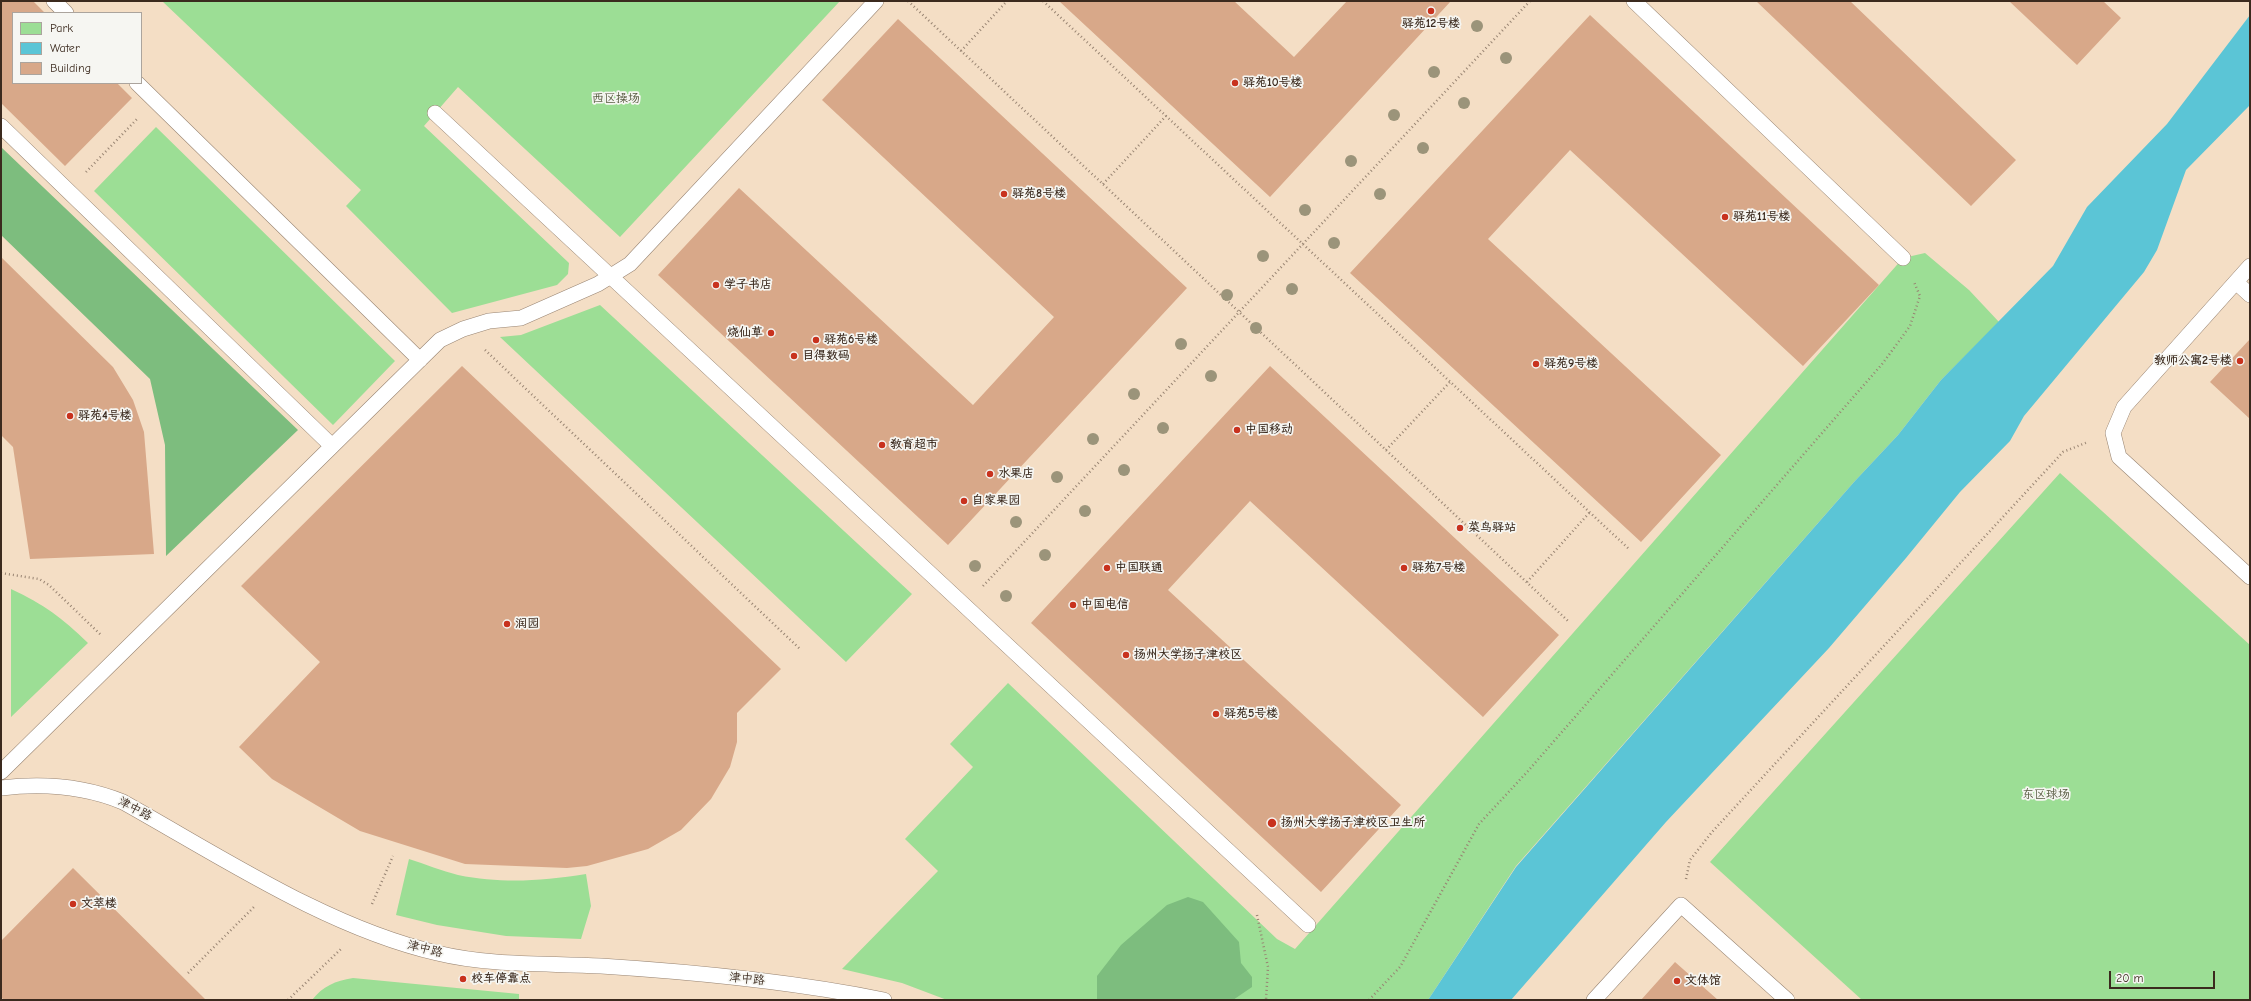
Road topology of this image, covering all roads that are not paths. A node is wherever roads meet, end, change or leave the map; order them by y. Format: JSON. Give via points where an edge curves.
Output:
{"nodes":[{"id":1,"x":54,"y":1,"type":"edge"},
{"id":2,"x":876,"y":1,"type":"edge"},
{"id":3,"x":1634,"y":1,"type":"edge"},
{"id":4,"x":65,"y":12,"type":"edge"},
{"id":5,"x":138,"y":84,"type":"edge"},
{"id":6,"x":435,"y":113,"type":"dead end"},
{"id":7,"x":1,"y":126,"type":"edge"},
{"id":8,"x":1903,"y":258,"type":"road end"},
{"id":9,"x":2250,"y":266,"type":"edge"},
{"id":10,"x":610,"y":276,"type":"junction"},
{"id":11,"x":2236,"y":282,"type":"junction"},
{"id":12,"x":2250,"y":295,"type":"edge"},
{"id":13,"x":420,"y":360,"type":"junction"},
{"id":14,"x":332,"y":446,"type":"junction"},
{"id":15,"x":2250,"y":577,"type":"edge"},
{"id":16,"x":1,"y":772,"type":"edge"},
{"id":17,"x":1,"y":788,"type":"edge"},
{"id":18,"x":1308,"y":925,"type":"dead end"},
{"id":19,"x":884,"y":1000,"type":"edge"},
{"id":20,"x":1594,"y":1000,"type":"edge"},
{"id":21,"x":1787,"y":1000,"type":"edge"}],
"edges":[{"from":1,"to":4,"type":"lane"},
{"from":2,"to":10,"type":"lane","via":[[630,264]]},
{"from":3,"to":8,"type":"lane"},
{"from":5,"to":13,"type":"lane"},
{"from":6,"to":10,"type":"lane"},
{"from":7,"to":14,"type":"lane"},
{"from":9,"to":11,"type":"lane"},
{"from":10,"to":13,"type":"lane","via":[[521,318],[489,321],[463,329],[440,340]]},
{"from":10,"to":18,"type":"lane"},
{"from":11,"to":12,"type":"lane"},
{"from":11,"to":15,"type":"lane","via":[[2124,407],[2113,433],[2119,457]]},
{"from":13,"to":14,"type":"lane"},
{"from":14,"to":16,"type":"lane"},
{"from":17,"to":19,"type":"lane","name":"津中路","via":[[61,787],[104,794],[123,802],[311,907],[361,928],[438,954],[493,961],[661,970],[785,983]]},
{"from":20,"to":21,"type":"lane","via":[[1681,905]]}]}
